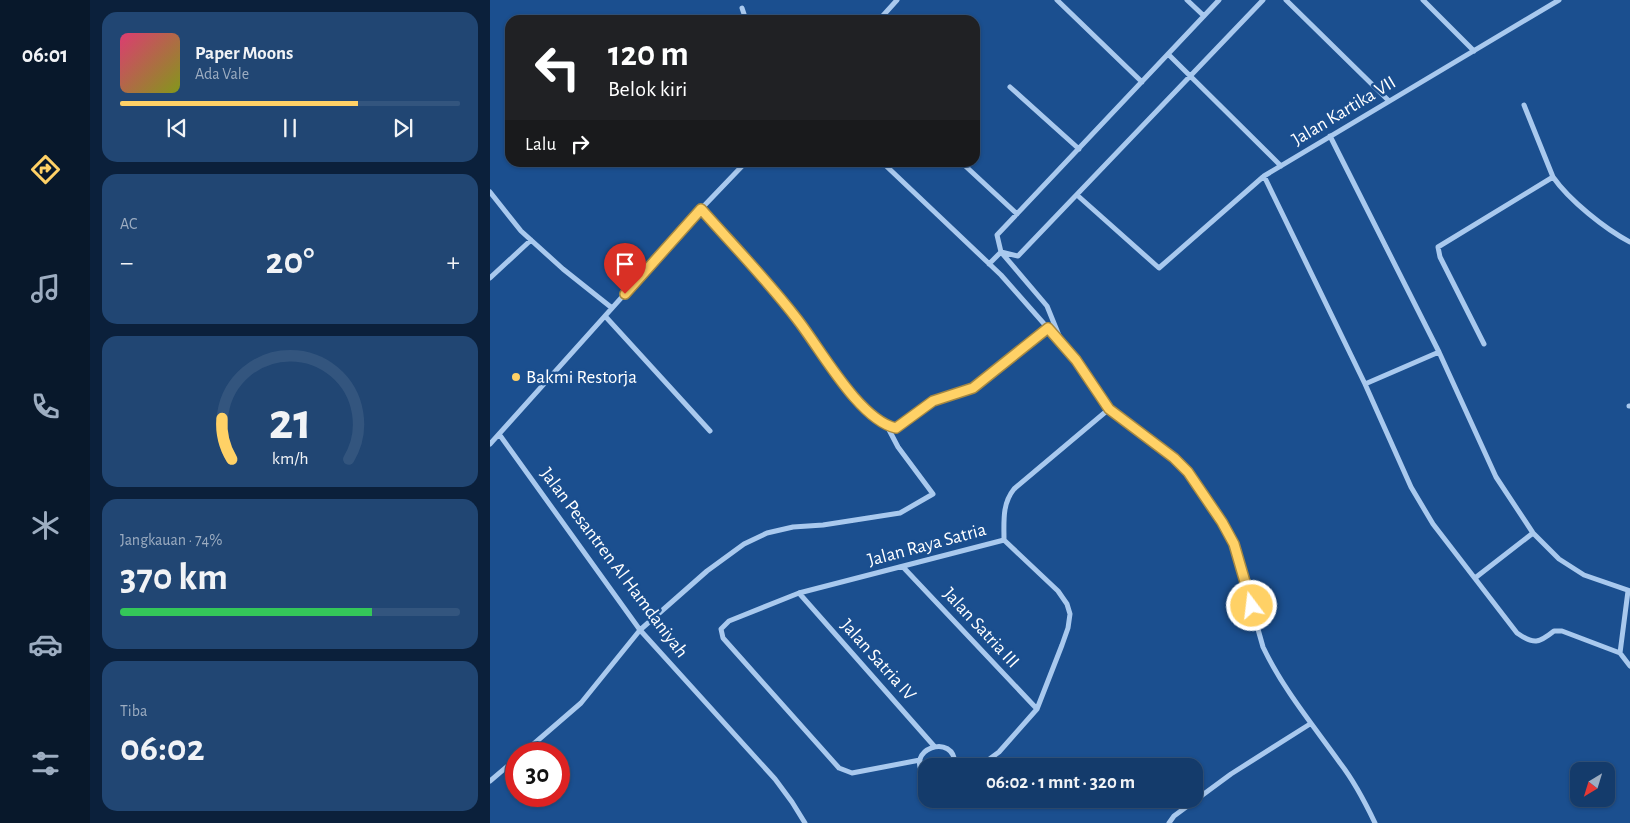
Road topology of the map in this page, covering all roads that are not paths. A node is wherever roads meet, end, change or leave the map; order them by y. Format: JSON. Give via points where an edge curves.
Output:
{"nodes":[{"id":1,"x":897,"y":0,"type":"edge"},
{"id":2,"x":1057,"y":0,"type":"edge"},
{"id":3,"x":1187,"y":0,"type":"edge"},
{"id":4,"x":1219,"y":0,"type":"edge"},
{"id":5,"x":1263,"y":0,"type":"edge"},
{"id":6,"x":1286,"y":0,"type":"edge"},
{"id":7,"x":1423,"y":0,"type":"edge"},
{"id":8,"x":1555,"y":1,"type":"edge"},
{"id":9,"x":742,"y":8,"type":"dead end"},
{"id":10,"x":744,"y":15,"type":"edge"},
{"id":11,"x":884,"y":15,"type":"edge"},
{"id":12,"x":1204,"y":16,"type":"junction"},
{"id":13,"x":1474,"y":51,"type":"junction"},
{"id":14,"x":1168,"y":54,"type":"junction"},
{"id":15,"x":1190,"y":77,"type":"junction"},
{"id":16,"x":1142,"y":82,"type":"junction"},
{"id":17,"x":1010,"y":87,"type":"dead end"},
{"id":18,"x":1389,"y":101,"type":"junction"},
{"id":19,"x":1524,"y":105,"type":"dead end"},
{"id":20,"x":1330,"y":136,"type":"junction"},
{"id":21,"x":1079,"y":149,"type":"junction"},
{"id":22,"x":1282,"y":166,"type":"junction"},
{"id":23,"x":741,"y":167,"type":"edge"},
{"id":24,"x":887,"y":167,"type":"edge"},
{"id":25,"x":966,"y":167,"type":"edge"},
{"id":26,"x":1264,"y":176,"type":"junction"},
{"id":27,"x":1552,"y":177,"type":"junction"},
{"id":28,"x":490,"y":192,"type":"edge"},
{"id":29,"x":1077,"y":195,"type":"junction"},
{"id":30,"x":701,"y":209,"type":"junction"},
{"id":31,"x":1018,"y":214,"type":"junction"},
{"id":32,"x":531,"y":240,"type":"junction"},
{"id":33,"x":1630,"y":242,"type":"edge"},
{"id":34,"x":1001,"y":252,"type":"junction"},
{"id":35,"x":989,"y":264,"type":"junction"},
{"id":36,"x":490,"y":278,"type":"edge"},
{"id":37,"x":612,"y":308,"type":"junction"},
{"id":38,"x":604,"y":316,"type":"junction"},
{"id":39,"x":1048,"y":328,"type":"junction"},
{"id":40,"x":1061,"y":343,"type":"junction"},
{"id":41,"x":1484,"y":344,"type":"dead end"},
{"id":42,"x":1439,"y":352,"type":"junction"},
{"id":43,"x":1365,"y":384,"type":"junction"},
{"id":44,"x":1109,"y":409,"type":"junction"},
{"id":45,"x":887,"y":426,"type":"junction"},
{"id":46,"x":710,"y":431,"type":"dead end"},
{"id":47,"x":499,"y":434,"type":"junction"},
{"id":48,"x":490,"y":444,"type":"edge"},
{"id":49,"x":1533,"y":533,"type":"junction"},
{"id":50,"x":1004,"y":540,"type":"junction"},
{"id":51,"x":903,"y":567,"type":"junction"},
{"id":52,"x":1474,"y":578,"type":"junction"},
{"id":53,"x":1629,"y":591,"type":"edge"},
{"id":54,"x":799,"y":593,"type":"junction"},
{"id":55,"x":640,"y":630,"type":"junction"},
{"id":56,"x":1620,"y":653,"type":"junction"},
{"id":57,"x":1630,"y":666,"type":"edge"},
{"id":58,"x":1036,"y":708,"type":"junction"},
{"id":59,"x":1310,"y":724,"type":"junction"},
{"id":60,"x":536,"y":742,"type":"edge"},
{"id":61,"x":934,"y":746,"type":"junction"},
{"id":62,"x":921,"y":758,"type":"edge"},
{"id":63,"x":954,"y":758,"type":"edge"},
{"id":64,"x":991,"y":758,"type":"edge"},
{"id":65,"x":918,"y":760,"type":"edge"},
{"id":66,"x":505,"y":768,"type":"edge"},
{"id":67,"x":490,"y":781,"type":"edge"},
{"id":68,"x":805,"y":823,"type":"edge"},
{"id":69,"x":1169,"y":823,"type":"edge"},
{"id":70,"x":1375,"y":823,"type":"edge"}],
"edges":[{"from":1,"to":11,"type":"street"},
{"from":2,"to":16,"type":"street"},
{"from":3,"to":12,"type":"street"},
{"from":4,"to":12,"type":"street"},
{"from":5,"to":15,"type":"street"},
{"from":6,"to":18,"type":"street"},
{"from":7,"to":13,"type":"street"},
{"from":8,"to":13,"type":"street","name":"Jalan Kartika VII"},
{"from":9,"to":10,"type":"street"},
{"from":12,"to":14,"type":"street"},
{"from":13,"to":18,"type":"street","name":"Jalan Kartika VII"},
{"from":14,"to":15,"type":"street"},
{"from":14,"to":16,"type":"street"},
{"from":15,"to":22,"type":"street"},
{"from":15,"to":29,"type":"street"},
{"from":16,"to":21,"type":"street"},
{"from":17,"to":21,"type":"street"},
{"from":18,"to":20,"type":"street","name":"Jalan Kartika VII"},
{"from":19,"to":27,"type":"street"},
{"from":20,"to":22,"type":"street","name":"Jalan Kartika VII"},
{"from":20,"to":42,"type":"street"},
{"from":21,"to":31,"type":"street"},
{"from":22,"to":26,"type":"street","name":"Jalan Kartika VII"},
{"from":23,"to":30,"type":"street"},
{"from":24,"to":35,"type":"street"},
{"from":25,"to":31,"type":"street"},
{"from":26,"to":29,"type":"street","name":"Jalan Kartika VII","via":[[1160,268]]},
{"from":26,"to":43,"type":"street"},
{"from":27,"to":33,"type":"street","via":[[1597,220]]},
{"from":27,"to":41,"type":"street","via":[[1438,247]]},
{"from":28,"to":32,"type":"street"},
{"from":29,"to":34,"type":"street","via":[[1018,256]]},
{"from":30,"to":37,"type":"street"},
{"from":30,"to":45,"type":"street","via":[[797,318],[856,400]]},
{"from":31,"to":34,"type":"street","via":[[997,235]]},
{"from":32,"to":36,"type":"street"},
{"from":32,"to":37,"type":"street"},
{"from":34,"to":35,"type":"street"},
{"from":34,"to":40,"type":"street","via":[[1047,306]]},
{"from":35,"to":39,"type":"street"},
{"from":37,"to":38,"type":"street"},
{"from":38,"to":46,"type":"street"},
{"from":38,"to":47,"type":"street"},
{"from":39,"to":40,"type":"street"},
{"from":39,"to":45,"type":"street","via":[[973,388],[933,401],[896,428]]},
{"from":40,"to":44,"type":"street"},
{"from":42,"to":43,"type":"street"},
{"from":42,"to":49,"type":"street","via":[[1496,477]]},
{"from":43,"to":52,"type":"street","via":[[1411,487],[1433,524]]},
{"from":44,"to":50,"type":"street","name":"Jalan Raya Satria","via":[[1009,496],[1003,520]]},
{"from":44,"to":59,"type":"street","via":[[1188,472],[1222,522],[1242,567],[1263,647]]},
{"from":45,"to":55,"type":"street","via":[[898,447],[933,494],[900,513],[793,527],[768,533],[744,544],[707,571]]},
{"from":47,"to":48,"type":"street"},
{"from":47,"to":55,"type":"street","name":"Jalan Pesantren Al Hamdaniyah"},
{"from":49,"to":52,"type":"street"},
{"from":49,"to":53,"type":"street","via":[[1559,559],[1584,575]]},
{"from":50,"to":51,"type":"street","name":"Jalan Raya Satria"},
{"from":50,"to":58,"type":"street","via":[[1058,591],[1070,614],[1062,645]]},
{"from":51,"to":54,"type":"street","name":"Jalan Raya Satria"},
{"from":51,"to":58,"type":"street","name":"Jalan Satria III"},
{"from":52,"to":56,"type":"street","via":[[1527,640],[1542,640],[1554,631],[1562,631]]},
{"from":53,"to":56,"type":"street"},
{"from":54,"to":61,"type":"street","name":"Jalan Satria IV"},
{"from":54,"to":65,"type":"street","name":"Jalan Raya Satria","via":[[729,621],[721,629],[723,638],[840,768],[852,773]]},
{"from":55,"to":60,"type":"street","via":[[581,703]]},
{"from":55,"to":68,"type":"street","name":"Jalan Pesantren Al Hamdaniyah","via":[[775,779]]},
{"from":56,"to":57,"type":"street"},
{"from":58,"to":64,"type":"street"},
{"from":59,"to":69,"type":"street","via":[[1231,774]]},
{"from":59,"to":70,"type":"street","via":[[1341,764]]},
{"from":61,"to":62,"type":"street"},
{"from":61,"to":63,"type":"street","name":"Jalan Satria IV","via":[[947,749]]},
{"from":66,"to":67,"type":"street"}]}
